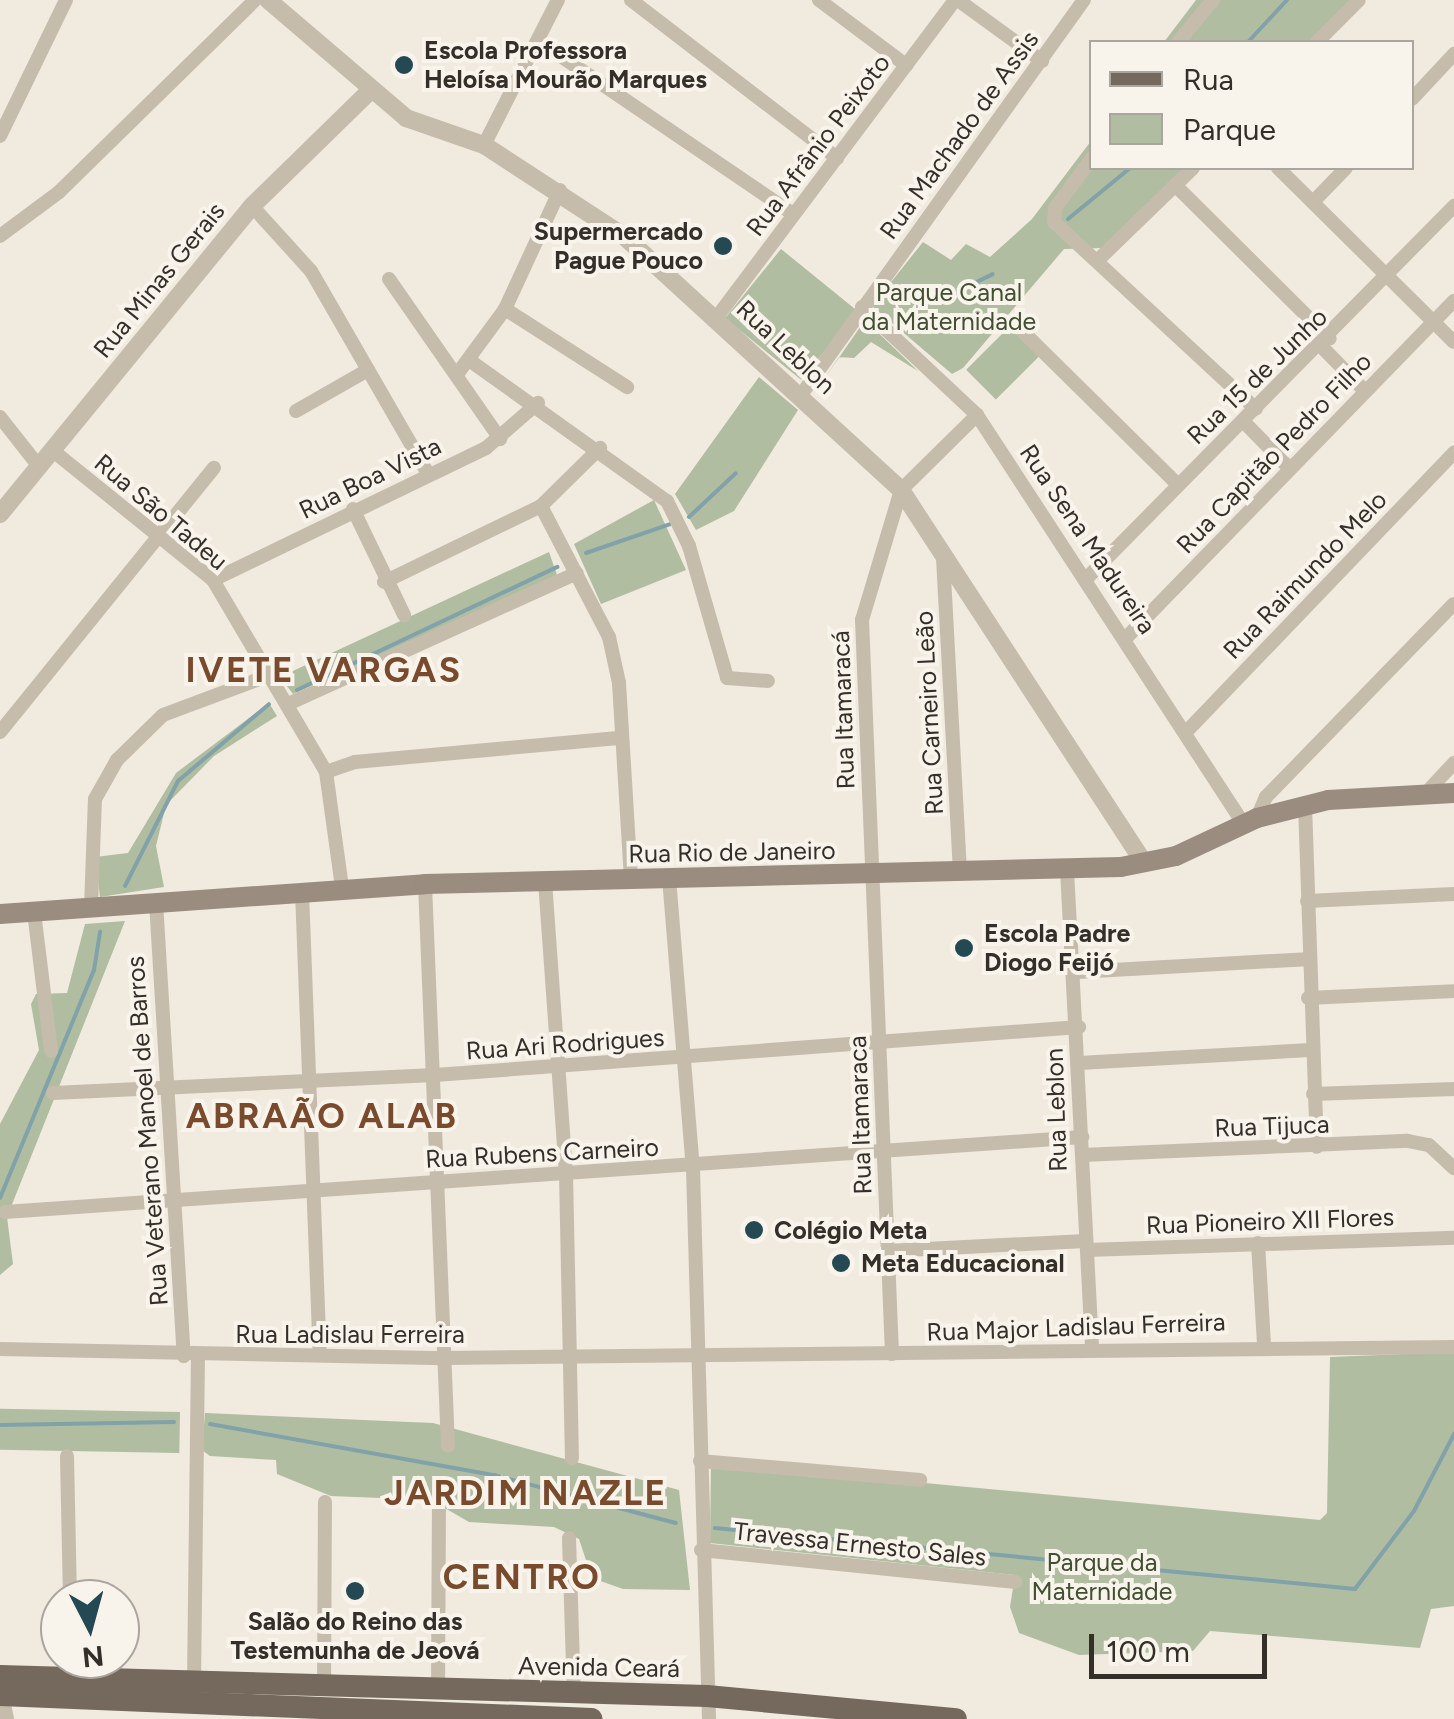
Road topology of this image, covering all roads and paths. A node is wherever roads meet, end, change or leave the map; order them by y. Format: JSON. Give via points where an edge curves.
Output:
{"nodes":[{"id":1,"x":66,"y":0,"type":"edge"},
{"id":2,"x":256,"y":0,"type":"edge"},
{"id":3,"x":268,"y":0,"type":"edge"},
{"id":4,"x":558,"y":0,"type":"edge"},
{"id":5,"x":631,"y":0,"type":"edge"},
{"id":6,"x":957,"y":0,"type":"edge"},
{"id":7,"x":1084,"y":0,"type":"edge"},
{"id":8,"x":1213,"y":0,"type":"edge"},
{"id":9,"x":1360,"y":0,"type":"edge"},
{"id":10,"x":822,"y":1,"type":"edge"},
{"id":11,"x":1180,"y":40,"type":"edge"},
{"id":12,"x":1320,"y":40,"type":"edge"},
{"id":13,"x":540,"y":42,"type":"junction"},
{"id":14,"x":1454,"y":54,"type":"edge"},
{"id":15,"x":1042,"y":61,"type":"junction"},
{"id":16,"x":906,"y":65,"type":"junction"},
{"id":17,"x":370,"y":90,"type":"junction"},
{"id":18,"x":1414,"y":96,"type":"edge"},
{"id":19,"x":0,"y":136,"type":"edge"},
{"id":20,"x":484,"y":145,"type":"junction"},
{"id":21,"x":838,"y":158,"type":"junction"},
{"id":22,"x":1089,"y":162,"type":"edge"},
{"id":23,"x":1191,"y":170,"type":"edge"},
{"id":24,"x":1280,"y":170,"type":"edge"},
{"id":25,"x":1344,"y":170,"type":"edge"},
{"id":26,"x":1176,"y":185,"type":"junction"},
{"id":27,"x":560,"y":190,"type":"junction"},
{"id":28,"x":1314,"y":201,"type":"junction"},
{"id":29,"x":252,"y":206,"type":"junction"},
{"id":30,"x":1454,"y":206,"type":"edge"},
{"id":31,"x":792,"y":214,"type":"junction"},
{"id":32,"x":0,"y":236,"type":"edge"},
{"id":33,"x":1098,"y":260,"type":"junction"},
{"id":34,"x":1388,"y":276,"type":"junction"},
{"id":35,"x":388,"y":278,"type":"dead end"},
{"id":36,"x":1454,"y":301,"type":"edge"},
{"id":37,"x":862,"y":307,"type":"junction"},
{"id":38,"x":505,"y":309,"type":"junction"},
{"id":39,"x":717,"y":317,"type":"junction"},
{"id":40,"x":1014,"y":323,"type":"dead end"},
{"id":41,"x":1434,"y":323,"type":"junction"},
{"id":42,"x":1454,"y":342,"type":"edge"},
{"id":43,"x":1326,"y":343,"type":"junction"},
{"id":44,"x":469,"y":360,"type":"junction"},
{"id":45,"x":368,"y":370,"type":"junction"},
{"id":46,"x":458,"y":373,"type":"junction"},
{"id":47,"x":627,"y":387,"type":"dead end"},
{"id":48,"x":1365,"y":391,"type":"junction"},
{"id":49,"x":801,"y":395,"type":"junction"},
{"id":50,"x":538,"y":403,"type":"junction"},
{"id":51,"x":1256,"y":409,"type":"junction"},
{"id":52,"x":296,"y":411,"type":"dead end"},
{"id":53,"x":977,"y":415,"type":"junction"},
{"id":54,"x":0,"y":417,"type":"edge"},
{"id":55,"x":1244,"y":422,"type":"junction"},
{"id":56,"x":500,"y":438,"type":"junction"},
{"id":57,"x":600,"y":448,"type":"junction"},
{"id":58,"x":52,"y":450,"type":"junction"},
{"id":59,"x":1454,"y":453,"type":"edge"},
{"id":60,"x":37,"y":464,"type":"junction"},
{"id":61,"x":1288,"y":467,"type":"junction"},
{"id":62,"x":214,"y":468,"type":"dead end"},
{"id":63,"x":428,"y":474,"type":"junction"},
{"id":64,"x":1178,"y":485,"type":"junction"},
{"id":65,"x":900,"y":490,"type":"junction"},
{"id":66,"x":541,"y":506,"type":"junction"},
{"id":67,"x":354,"y":509,"type":"junction"},
{"id":68,"x":0,"y":514,"type":"edge"},
{"id":69,"x":158,"y":534,"type":"junction"},
{"id":70,"x":943,"y":552,"type":"junction"},
{"id":71,"x":572,"y":565,"type":"junction"},
{"id":72,"x":1089,"y":576,"type":"junction"},
{"id":73,"x":213,"y":580,"type":"junction"},
{"id":74,"x":384,"y":582,"type":"junction"},
{"id":75,"x":1454,"y":604,"type":"edge"},
{"id":76,"x":404,"y":615,"type":"dead end"},
{"id":77,"x":1126,"y":638,"type":"junction"},
{"id":78,"x":273,"y":680,"type":"junction"},
{"id":79,"x":768,"y":681,"type":"dead end"},
{"id":80,"x":287,"y":701,"type":"junction"},
{"id":81,"x":1189,"y":729,"type":"junction"},
{"id":82,"x":0,"y":732,"type":"edge"},
{"id":83,"x":621,"y":738,"type":"junction"},
{"id":84,"x":1454,"y":763,"type":"edge"},
{"id":85,"x":326,"y":772,"type":"junction"},
{"id":86,"x":1426,"y":793,"type":"junction"},
{"id":87,"x":1454,"y":793,"type":"edge"},
{"id":88,"x":1304,"y":806,"type":"junction"},
{"id":89,"x":1250,"y":821,"type":"junction"},
{"id":90,"x":1144,"y":863,"type":"junction"},
{"id":91,"x":1067,"y":870,"type":"junction"},
{"id":92,"x":960,"y":871,"type":"junction"},
{"id":93,"x":873,"y":874,"type":"junction"},
{"id":94,"x":669,"y":878,"type":"junction"},
{"id":95,"x":630,"y":879,"type":"junction"},
{"id":96,"x":545,"y":882,"type":"junction"},
{"id":97,"x":425,"y":884,"type":"junction"},
{"id":98,"x":342,"y":888,"type":"junction"},
{"id":99,"x":302,"y":892,"type":"junction"},
{"id":100,"x":1454,"y":894,"type":"edge"},
{"id":101,"x":1307,"y":901,"type":"junction"},
{"id":102,"x":156,"y":902,"type":"junction"},
{"id":103,"x":92,"y":907,"type":"junction"},
{"id":104,"x":34,"y":912,"type":"junction"},
{"id":105,"x":0,"y":914,"type":"edge"},
{"id":106,"x":1307,"y":959,"type":"junction"},
{"id":107,"x":1077,"y":972,"type":"junction"},
{"id":108,"x":1454,"y":991,"type":"edge"},
{"id":109,"x":1308,"y":998,"type":"junction"},
{"id":110,"x":1079,"y":1027,"type":"junction"},
{"id":111,"x":880,"y":1042,"type":"junction"},
{"id":112,"x":1310,"y":1050,"type":"junction"},
{"id":113,"x":51,"y":1051,"type":"dead end"},
{"id":114,"x":687,"y":1058,"type":"junction"},
{"id":115,"x":1079,"y":1063,"type":"junction"},
{"id":116,"x":559,"y":1067,"type":"junction"},
{"id":117,"x":435,"y":1076,"type":"junction"},
{"id":118,"x":309,"y":1082,"type":"junction"},
{"id":119,"x":166,"y":1086,"type":"junction"},
{"id":120,"x":1454,"y":1089,"type":"edge"},
{"id":121,"x":53,"y":1094,"type":"dead end"},
{"id":122,"x":1314,"y":1094,"type":"junction"},
{"id":123,"x":1082,"y":1137,"type":"junction"},
{"id":124,"x":1317,"y":1147,"type":"junction"},
{"id":125,"x":882,"y":1153,"type":"junction"},
{"id":126,"x":1082,"y":1155,"type":"junction"},
{"id":127,"x":1454,"y":1168,"type":"edge"},
{"id":128,"x":692,"y":1169,"type":"junction"},
{"id":129,"x":566,"y":1174,"type":"junction"},
{"id":130,"x":440,"y":1180,"type":"junction"},
{"id":131,"x":314,"y":1186,"type":"junction"},
{"id":132,"x":176,"y":1200,"type":"junction"},
{"id":133,"x":5,"y":1212,"type":"dead end"},
{"id":134,"x":1454,"y":1238,"type":"edge"},
{"id":135,"x":1258,"y":1243,"type":"junction"},
{"id":136,"x":1086,"y":1245,"type":"junction"},
{"id":137,"x":887,"y":1251,"type":"junction"},
{"id":138,"x":1264,"y":1344,"type":"junction"},
{"id":139,"x":1092,"y":1348,"type":"junction"},
{"id":140,"x":1454,"y":1348,"type":"edge"},
{"id":141,"x":0,"y":1349,"type":"edge"},
{"id":142,"x":320,"y":1354,"type":"junction"},
{"id":143,"x":892,"y":1354,"type":"junction"},
{"id":144,"x":190,"y":1356,"type":"junction"},
{"id":145,"x":700,"y":1356,"type":"junction"},
{"id":146,"x":569,"y":1357,"type":"junction"},
{"id":147,"x":445,"y":1358,"type":"junction"},
{"id":148,"x":448,"y":1446,"type":"dead end"},
{"id":149,"x":67,"y":1456,"type":"dead end"},
{"id":150,"x":572,"y":1458,"type":"dead end"},
{"id":151,"x":700,"y":1461,"type":"junction"},
{"id":152,"x":920,"y":1480,"type":"dead end"},
{"id":153,"x":325,"y":1502,"type":"dead end"},
{"id":154,"x":439,"y":1508,"type":"dead end"},
{"id":155,"x":569,"y":1538,"type":"dead end"},
{"id":156,"x":701,"y":1550,"type":"junction"},
{"id":157,"x":70,"y":1579,"type":"edge"},
{"id":158,"x":1015,"y":1582,"type":"dead end"},
{"id":159,"x":140,"y":1676,"type":"edge"},
{"id":160,"x":40,"y":1677,"type":"edge"},
{"id":161,"x":194,"y":1682,"type":"junction"},
{"id":162,"x":1,"y":1688,"type":"edge"},
{"id":163,"x":324,"y":1688,"type":"junction"},
{"id":164,"x":438,"y":1692,"type":"junction"},
{"id":165,"x":574,"y":1695,"type":"junction"},
{"id":166,"x":845,"y":1707,"type":"junction"},
{"id":167,"x":708,"y":1708,"type":"edge"},
{"id":168,"x":353,"y":1713,"type":"edge"},
{"id":169,"x":922,"y":1717,"type":"edge"},
{"id":170,"x":7,"y":1719,"type":"edge"},
{"id":171,"x":592,"y":1719,"type":"edge"},
{"id":172,"x":808,"y":1719,"type":"edge"},
{"id":173,"x":956,"y":1719,"type":"edge"}],
"edges":[{"from":1,"to":19,"type":"street"},
{"from":2,"to":32,"type":"street","via":[[59,192]]},
{"from":3,"to":17,"type":"street","name":"Rua Leblon"},
{"from":4,"to":13,"type":"street"},
{"from":5,"to":21,"type":"street"},
{"from":6,"to":15,"type":"street"},
{"from":6,"to":16,"type":"street","name":"Rua Afrânio Peixoto"},
{"from":7,"to":15,"type":"street","name":"Rua Machado de Assis"},
{"from":8,"to":11,"type":"street"},
{"from":9,"to":12,"type":"street"},
{"from":10,"to":16,"type":"street"},
{"from":13,"to":20,"type":"street"},
{"from":13,"to":31,"type":"street"},
{"from":14,"to":18,"type":"street"},
{"from":15,"to":37,"type":"street","name":"Rua Machado de Assis"},
{"from":16,"to":21,"type":"street","name":"Rua Afrânio Peixoto"},
{"from":17,"to":20,"type":"street","name":"Rua Leblon","via":[[406,118]]},
{"from":17,"to":29,"type":"street","name":"Rua Minas Gerais"},
{"from":20,"to":27,"type":"street","name":"Rua Leblon"},
{"from":21,"to":31,"type":"street","name":"Rua Afrânio Peixoto"},
{"from":22,"to":33,"type":"street","via":[[1055,208],[1054,222]]},
{"from":23,"to":26,"type":"street"},
{"from":24,"to":28,"type":"street"},
{"from":25,"to":28,"type":"street"},
{"from":26,"to":33,"type":"street"},
{"from":26,"to":43,"type":"street"},
{"from":27,"to":38,"type":"street"},
{"from":27,"to":39,"type":"street","name":"Rua Leblon"},
{"from":28,"to":34,"type":"street"},
{"from":29,"to":45,"type":"street","via":[[295,249]]},
{"from":29,"to":58,"type":"street","name":"Rua Minas Gerais"},
{"from":30,"to":34,"type":"street","name":"Rua 15 de Junho"},
{"from":31,"to":39,"type":"street","name":"Rua Afrânio Peixoto"},
{"from":33,"to":51,"type":"street"},
{"from":34,"to":41,"type":"street"},
{"from":34,"to":43,"type":"street","name":"Rua 15 de Junho"},
{"from":35,"to":46,"type":"street"},
{"from":36,"to":41,"type":"street","name":"Rua Capitão Pedro Filho"},
{"from":37,"to":49,"type":"street","name":"Rua Machado de Assis"},
{"from":37,"to":53,"type":"street","name":"Rua Sena Madureira"},
{"from":38,"to":44,"type":"street"},
{"from":38,"to":47,"type":"street"},
{"from":39,"to":49,"type":"street","name":"Rua Leblon"},
{"from":40,"to":64,"type":"street"},
{"from":41,"to":42,"type":"street"},
{"from":41,"to":48,"type":"street","name":"Rua Capitão Pedro Filho"},
{"from":43,"to":48,"type":"street"},
{"from":43,"to":51,"type":"street","name":"Rua 15 de Junho"},
{"from":44,"to":46,"type":"street"},
{"from":44,"to":50,"type":"street"},
{"from":45,"to":52,"type":"street"},
{"from":45,"to":63,"type":"street"},
{"from":46,"to":56,"type":"street"},
{"from":48,"to":61,"type":"street","name":"Rua Capitão Pedro Filho"},
{"from":49,"to":65,"type":"street","name":"Rua Leblon"},
{"from":50,"to":56,"type":"street","name":"Rua Boa Vista"},
{"from":50,"to":57,"type":"street"},
{"from":51,"to":55,"type":"street","name":"Rua 15 de Junho"},
{"from":53,"to":65,"type":"street"},
{"from":53,"to":72,"type":"street","name":"Rua Sena Madureira"},
{"from":54,"to":60,"type":"street"},
{"from":55,"to":61,"type":"street"},
{"from":55,"to":64,"type":"street","name":"Rua 15 de Junho"},
{"from":56,"to":63,"type":"street","name":"Rua Boa Vista"},
{"from":57,"to":66,"type":"street"},
{"from":57,"to":79,"type":"street","via":[[674,509],[727,678]]},
{"from":58,"to":60,"type":"street","name":"Rua Minas Gerais"},
{"from":58,"to":69,"type":"street","name":"Rua São Tadeu"},
{"from":59,"to":81,"type":"street","name":"Rua Raimundo Melo"},
{"from":60,"to":68,"type":"street","name":"Rua Minas Gerais"},
{"from":61,"to":77,"type":"street","name":"Rua Capitão Pedro Filho"},
{"from":62,"to":69,"type":"street"},
{"from":63,"to":67,"type":"street","name":"Rua Boa Vista"},
{"from":64,"to":72,"type":"street","name":"Rua 15 de Junho"},
{"from":65,"to":70,"type":"street","name":"Rua Leblon"},
{"from":65,"to":93,"type":"street","name":"Rua Itamaracá","via":[[862,620]]},
{"from":66,"to":71,"type":"street"},
{"from":66,"to":74,"type":"street"},
{"from":67,"to":73,"type":"street","name":"Rua Boa Vista"},
{"from":67,"to":74,"type":"street"},
{"from":69,"to":73,"type":"street","name":"Rua São Tadeu"},
{"from":69,"to":82,"type":"street"},
{"from":70,"to":90,"type":"street","name":"Rua Leblon"},
{"from":70,"to":92,"type":"street","name":"Rua Carneiro Leão"},
{"from":71,"to":80,"type":"street"},
{"from":71,"to":83,"type":"street","via":[[609,637]]},
{"from":72,"to":77,"type":"street","name":"Rua Sena Madureira"},
{"from":73,"to":78,"type":"street","name":"Rua São Tadeu"},
{"from":74,"to":76,"type":"street"},
{"from":75,"to":89,"type":"street"},
{"from":77,"to":81,"type":"street","name":"Rua Sena Madureira"},
{"from":78,"to":80,"type":"street","name":"Rua São Tadeu"},
{"from":78,"to":103,"type":"street","via":[[163,715],[117,760],[95,799]]},
{"from":80,"to":85,"type":"street","name":"Rua São Tadeu"},
{"from":81,"to":89,"type":"street","name":"Rua Sena Madureira"},
{"from":83,"to":85,"type":"street","via":[[355,762]]},
{"from":83,"to":95,"type":"street"},
{"from":84,"to":86,"type":"street"},
{"from":85,"to":98,"type":"street","name":"Rua São Tadeu"},
{"from":86,"to":87,"type":"main road","name":"Rua Rio de Janeiro"},
{"from":86,"to":88,"type":"main road","name":"Rua Rio de Janeiro"},
{"from":88,"to":89,"type":"main road","name":"Rua Rio de Janeiro"},
{"from":88,"to":101,"type":"street"},
{"from":89,"to":90,"type":"main road","name":"Rua Rio de Janeiro"},
{"from":90,"to":91,"type":"main road","name":"Rua Rio de Janeiro"},
{"from":91,"to":92,"type":"main road","name":"Rua Rio de Janeiro"},
{"from":91,"to":107,"type":"street","name":"Rua Leblon"},
{"from":92,"to":93,"type":"main road","name":"Rua Rio de Janeiro"},
{"from":93,"to":94,"type":"main road","name":"Rua Rio de Janeiro"},
{"from":93,"to":111,"type":"street","name":"Rua Itamaraca"},
{"from":94,"to":95,"type":"main road","name":"Rua Rio de Janeiro"},
{"from":94,"to":114,"type":"street"},
{"from":95,"to":96,"type":"main road","name":"Rua Rio de Janeiro"},
{"from":96,"to":97,"type":"main road","name":"Rua Rio de Janeiro"},
{"from":96,"to":116,"type":"street"},
{"from":97,"to":98,"type":"main road","name":"Rua Rio de Janeiro"},
{"from":97,"to":117,"type":"street"},
{"from":98,"to":99,"type":"main road","name":"Rua Rio de Janeiro"},
{"from":99,"to":102,"type":"main road","name":"Rua Rio de Janeiro"},
{"from":99,"to":118,"type":"street"},
{"from":100,"to":101,"type":"street"},
{"from":101,"to":106,"type":"street"},
{"from":102,"to":103,"type":"main road","name":"Rua Rio de Janeiro"},
{"from":102,"to":119,"type":"street","name":"Rua Veterano Manoel de Barros"},
{"from":103,"to":104,"type":"main road","name":"Rua Rio de Janeiro"},
{"from":104,"to":105,"type":"main road","name":"Rua Rio de Janeiro"},
{"from":104,"to":113,"type":"street"},
{"from":106,"to":107,"type":"street"},
{"from":106,"to":109,"type":"street"},
{"from":107,"to":110,"type":"street","name":"Rua Leblon"},
{"from":108,"to":109,"type":"street"},
{"from":109,"to":112,"type":"street"},
{"from":110,"to":111,"type":"street","name":"Rua Ari Rodrigues"},
{"from":110,"to":115,"type":"street","name":"Rua Leblon"},
{"from":111,"to":114,"type":"street","name":"Rua Ari Rodrigues"},
{"from":111,"to":125,"type":"street","name":"Rua Itamaraca"},
{"from":112,"to":115,"type":"street"},
{"from":112,"to":122,"type":"street"},
{"from":114,"to":116,"type":"street","name":"Rua Ari Rodrigues"},
{"from":114,"to":128,"type":"street"},
{"from":115,"to":123,"type":"street","name":"Rua Leblon"},
{"from":116,"to":117,"type":"street","name":"Rua Ari Rodrigues"},
{"from":116,"to":129,"type":"street"},
{"from":117,"to":118,"type":"street","name":"Rua Ari Rodrigues"},
{"from":117,"to":130,"type":"street"},
{"from":118,"to":119,"type":"street","name":"Rua Ari Rodrigues"},
{"from":118,"to":131,"type":"street"},
{"from":119,"to":121,"type":"street","name":"Rua Ari Rodrigues"},
{"from":119,"to":132,"type":"street","name":"Rua Veterano Manoel de Barros"},
{"from":120,"to":122,"type":"street"},
{"from":122,"to":124,"type":"street"},
{"from":123,"to":125,"type":"street","name":"Rua Rubens Carneiro"},
{"from":123,"to":126,"type":"street","name":"Rua Leblon"},
{"from":124,"to":126,"type":"street","name":"Rua Tijuca"},
{"from":124,"to":127,"type":"street","name":"Rua Tijuca","via":[[1408,1141],[1428,1145]]},
{"from":125,"to":128,"type":"street","name":"Rua Rubens Carneiro"},
{"from":125,"to":137,"type":"street","name":"Rua Itamaraca"},
{"from":126,"to":136,"type":"street","name":"Rua Leblon"},
{"from":128,"to":129,"type":"street","name":"Rua Rubens Carneiro"},
{"from":128,"to":145,"type":"street"},
{"from":129,"to":130,"type":"street","name":"Rua Rubens Carneiro"},
{"from":129,"to":146,"type":"street"},
{"from":130,"to":131,"type":"street","name":"Rua Rubens Carneiro"},
{"from":130,"to":147,"type":"street"},
{"from":131,"to":132,"type":"street","name":"Rua Rubens Carneiro"},
{"from":131,"to":142,"type":"street"},
{"from":132,"to":133,"type":"street","name":"Rua Rubens Carneiro"},
{"from":132,"to":144,"type":"street","name":"Rua Veterano Manoel de Barros"},
{"from":134,"to":135,"type":"street","name":"Rua Pioneiro XII Flores"},
{"from":135,"to":136,"type":"street","name":"Rua Pioneiro XII Flores"},
{"from":135,"to":138,"type":"street"},
{"from":136,"to":137,"type":"street","name":"Rua Pioneiro XII Flores"},
{"from":136,"to":139,"type":"street","name":"Rua Leblon"},
{"from":137,"to":143,"type":"street","name":"Rua Itamaraca"},
{"from":138,"to":139,"type":"street","name":"Rua Major Ladislau Ferreira"},
{"from":138,"to":140,"type":"street","name":"Rua Major Ladislau Ferreira"},
{"from":139,"to":143,"type":"street","name":"Rua Major Ladislau Ferreira"},
{"from":141,"to":144,"type":"street","name":"Rua Ladislau Ferreira"},
{"from":142,"to":144,"type":"street","name":"Rua Ladislau Ferreira"},
{"from":142,"to":147,"type":"street","name":"Rua Ladislau Ferreira"},
{"from":143,"to":145,"type":"street","name":"Rua Major Ladislau Ferreira"},
{"from":144,"to":161,"type":"street","name":"Rua Veterano Manoel de Barros"},
{"from":145,"to":146,"type":"street","name":"Rua Ladislau Ferreira"},
{"from":145,"to":151,"type":"street"},
{"from":146,"to":147,"type":"street","name":"Rua Ladislau Ferreira"},
{"from":146,"to":150,"type":"street"},
{"from":147,"to":148,"type":"street"},
{"from":149,"to":157,"type":"street"},
{"from":151,"to":152,"type":"street"},
{"from":151,"to":156,"type":"street"},
{"from":153,"to":163,"type":"street"},
{"from":154,"to":164,"type":"street"},
{"from":155,"to":165,"type":"street"},
{"from":156,"to":158,"type":"street","name":"Travessa Ernesto Sales"},
{"from":156,"to":167,"type":"street"},
{"from":159,"to":161,"type":"main road","name":"Avenida Ceará"},
{"from":160,"to":162,"type":"main road","name":"Avenida Ceará"},
{"from":161,"to":163,"type":"main road","name":"Avenida Ceará"},
{"from":162,"to":168,"type":"main road","name":"Avenida Ceará"},
{"from":162,"to":170,"type":"street"},
{"from":163,"to":164,"type":"main road","name":"Avenida Ceará"},
{"from":164,"to":165,"type":"main road","name":"Avenida Ceará"},
{"from":165,"to":167,"type":"main road","name":"Avenida Ceará"},
{"from":166,"to":167,"type":"main road","name":"Avenida Ceará"},
{"from":166,"to":169,"type":"main road","name":"Avenida Ceará"},
{"from":166,"to":172,"type":"main road"},
{"from":168,"to":171,"type":"main road","name":"Avenida Ceará"},
{"from":169,"to":173,"type":"main road","name":"Avenida Ceará"}]}
